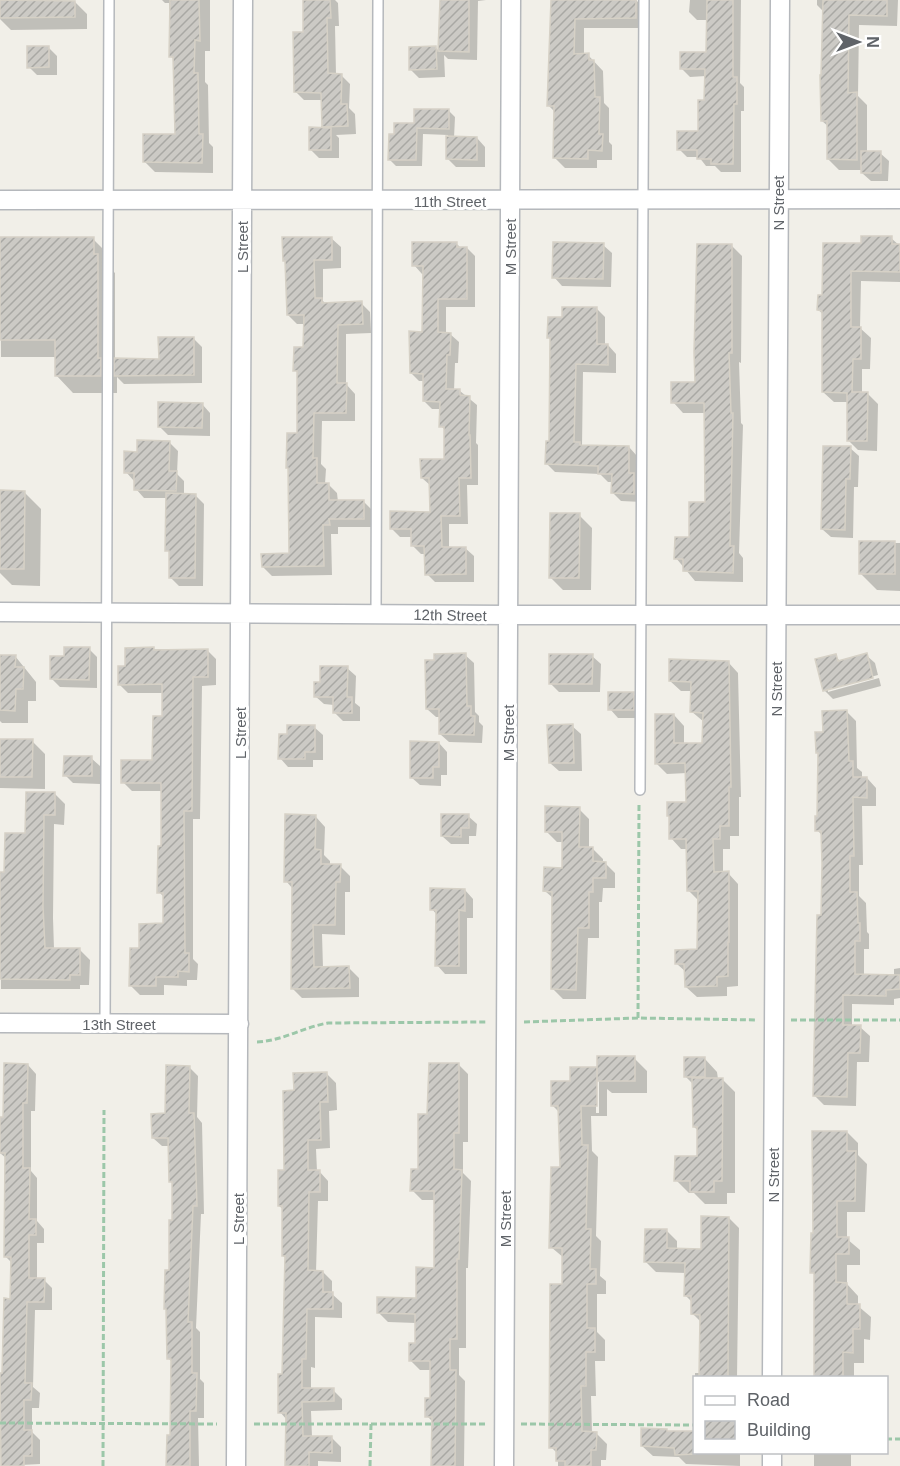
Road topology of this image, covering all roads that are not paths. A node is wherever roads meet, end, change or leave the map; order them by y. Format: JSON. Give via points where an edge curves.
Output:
{"nodes":[{"id":1,"x":109,"y":0,"type":"edge"},
{"id":2,"x":243,"y":0,"type":"edge"},
{"id":3,"x":378,"y":0,"type":"edge"},
{"id":4,"x":512,"y":0,"type":"edge"},
{"id":5,"x":644,"y":0,"type":"edge"},
{"id":6,"x":780,"y":0,"type":"edge"},
{"id":7,"x":243,"y":199,"type":"junction"},
{"id":8,"x":643,"y":199,"type":"junction"},
{"id":9,"x":778,"y":199,"type":"junction"},
{"id":10,"x":900,"y":199,"type":"edge"},
{"id":11,"x":0,"y":200,"type":"edge"},
{"id":12,"x":108,"y":200,"type":"junction"},
{"id":13,"x":510,"y":200,"type":"junction"},
{"id":14,"x":377,"y":201,"type":"junction"},
{"id":15,"x":0,"y":612,"type":"edge"},
{"id":16,"x":106,"y":612,"type":"junction"},
{"id":17,"x":241,"y":613,"type":"junction"},
{"id":18,"x":376,"y":614,"type":"junction"},
{"id":19,"x":508,"y":615,"type":"junction"},
{"id":20,"x":641,"y":615,"type":"junction"},
{"id":21,"x":776,"y":615,"type":"junction"},
{"id":22,"x":900,"y":615,"type":"edge"},
{"id":23,"x":640,"y":790,"type":"road end"},
{"id":24,"x":0,"y":1023,"type":"edge"},
{"id":25,"x":105,"y":1024,"type":"junction"},
{"id":26,"x":239,"y":1024,"type":"junction"},
{"id":27,"x":772,"y":1376,"type":"edge"},
{"id":28,"x":236,"y":1466,"type":"edge"},
{"id":29,"x":504,"y":1466,"type":"edge"}],
"edges":[{"from":1,"to":12,"type":"lane"},
{"from":2,"to":7,"type":"street","name":"L Street"},
{"from":3,"to":14,"type":"lane"},
{"from":4,"to":13,"type":"street","name":"M Street"},
{"from":5,"to":8,"type":"lane"},
{"from":6,"to":9,"type":"street","name":"N Street"},
{"from":7,"to":12,"type":"street","name":"11th Street"},
{"from":7,"to":14,"type":"street","name":"11th Street"},
{"from":7,"to":17,"type":"street","name":"L Street"},
{"from":8,"to":9,"type":"street","name":"11th Street"},
{"from":8,"to":13,"type":"street","name":"11th Street"},
{"from":8,"to":20,"type":"lane"},
{"from":9,"to":10,"type":"street","name":"11th Street"},
{"from":9,"to":21,"type":"street","name":"N Street"},
{"from":11,"to":12,"type":"street","name":"11th Street"},
{"from":12,"to":16,"type":"lane"},
{"from":13,"to":14,"type":"street","name":"11th Street"},
{"from":13,"to":19,"type":"street","name":"M Street"},
{"from":14,"to":18,"type":"lane"},
{"from":15,"to":16,"type":"street","name":"12th Street"},
{"from":16,"to":17,"type":"street","name":"12th Street"},
{"from":16,"to":25,"type":"lane"},
{"from":17,"to":18,"type":"street","name":"12th Street"},
{"from":17,"to":26,"type":"street","name":"L Street"},
{"from":18,"to":19,"type":"street","name":"12th Street"},
{"from":19,"to":20,"type":"street","name":"12th Street"},
{"from":19,"to":29,"type":"street","name":"M Street"},
{"from":20,"to":21,"type":"street","name":"12th Street"},
{"from":20,"to":23,"type":"lane"},
{"from":21,"to":22,"type":"street","name":"12th Street"},
{"from":21,"to":27,"type":"street","name":"N Street"},
{"from":24,"to":25,"type":"street","name":"13th Street"},
{"from":25,"to":26,"type":"street","name":"13th Street"},
{"from":26,"to":28,"type":"street","name":"L Street"}]}
